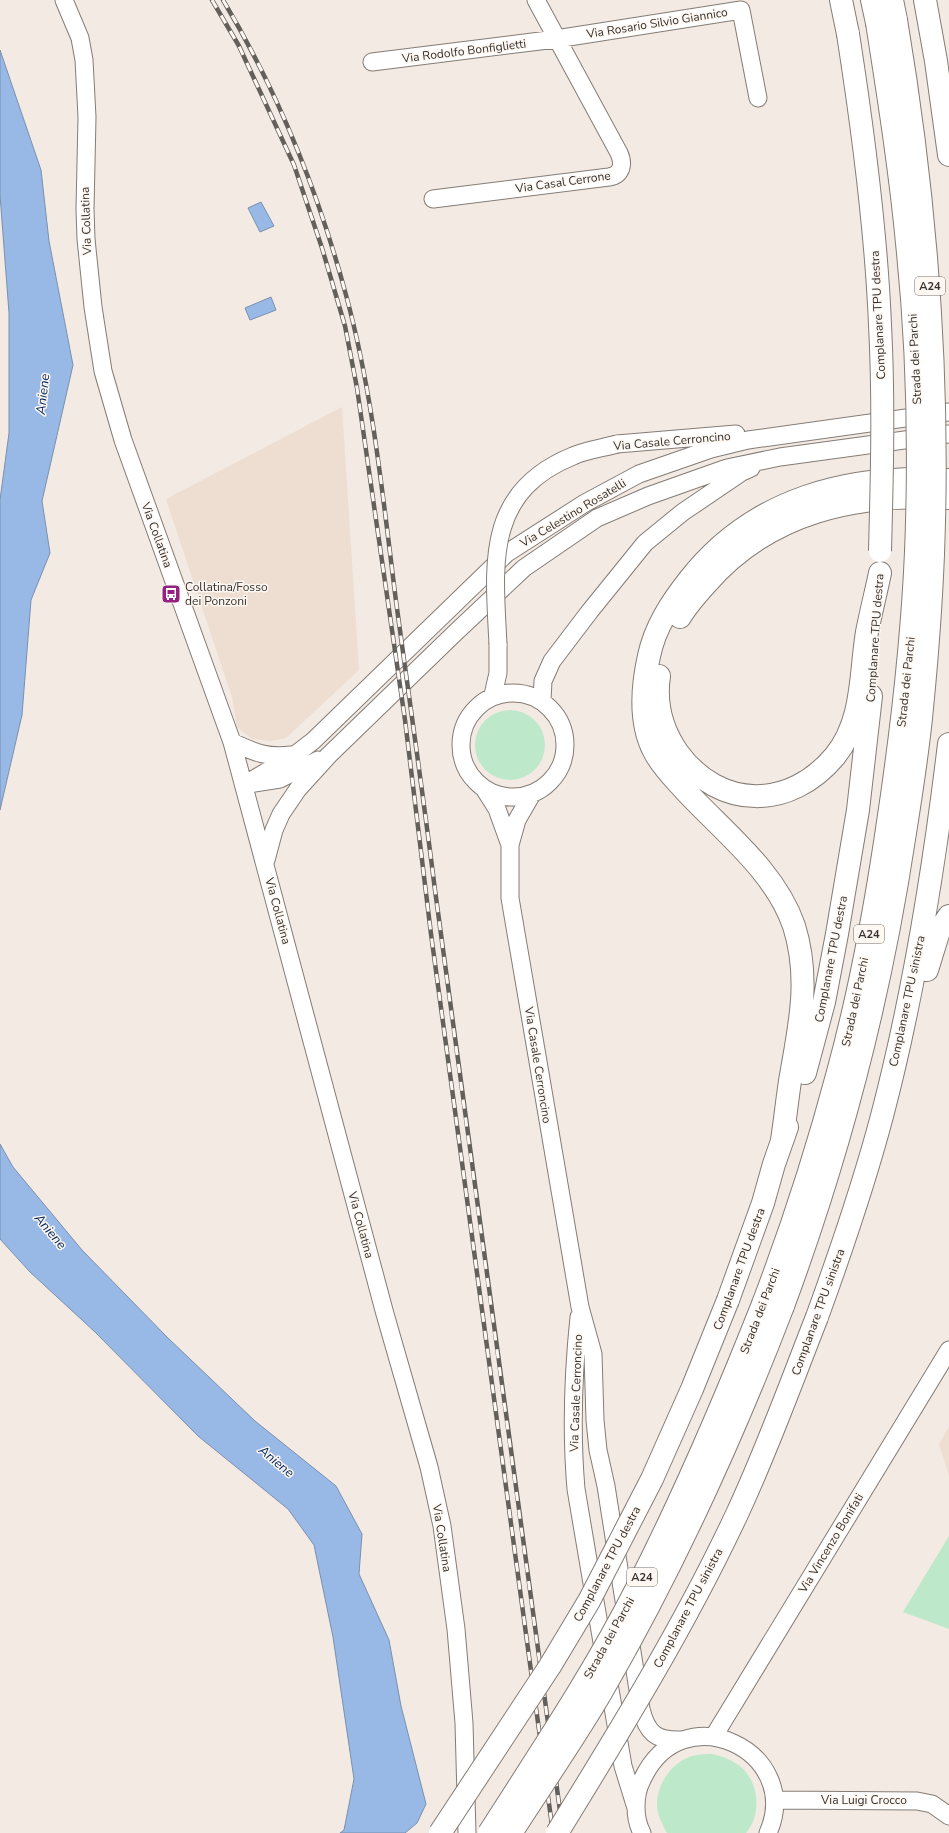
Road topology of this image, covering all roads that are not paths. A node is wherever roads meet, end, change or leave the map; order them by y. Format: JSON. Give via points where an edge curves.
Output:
{"nodes":[{"id":1,"x":64,"y":0,"type":"edge"},
{"id":2,"x":536,"y":0,"type":"edge"},
{"id":3,"x":841,"y":0,"type":"edge"},
{"id":4,"x":872,"y":0,"type":"edge"},
{"id":5,"x":926,"y":6,"type":"edge"},
{"id":6,"x":888,"y":14,"type":"edge"},
{"id":7,"x":556,"y":39,"type":"junction"},
{"id":8,"x":372,"y":62,"type":"dead end"},
{"id":9,"x":758,"y":98,"type":"dead end"},
{"id":10,"x":949,"y":155,"type":"edge"},
{"id":11,"x":433,"y":198,"type":"dead end"},
{"id":12,"x":949,"y":412,"type":"edge"},
{"id":13,"x":830,"y":428,"type":"junction"},
{"id":14,"x":949,"y":434,"type":"edge"},
{"id":15,"x":780,"y":457,"type":"junction"},
{"id":16,"x":949,"y":480,"type":"edge"},
{"id":17,"x":949,"y":498,"type":"edge"},
{"id":18,"x":880,"y":573,"type":"junction"},
{"id":19,"x":493,"y":695,"type":"junction"},
{"id":20,"x":542,"y":700,"type":"junction"},
{"id":21,"x":232,"y":742,"type":"junction"},
{"id":22,"x":949,"y":744,"type":"edge"},
{"id":23,"x":296,"y":754,"type":"junction"},
{"id":24,"x":329,"y":755,"type":"junction"},
{"id":25,"x":244,"y":784,"type":"junction"},
{"id":26,"x":485,"y":790,"type":"junction"},
{"id":27,"x":532,"y":794,"type":"junction"},
{"id":28,"x":510,"y":845,"type":"junction"},
{"id":29,"x":265,"y":862,"type":"junction"},
{"id":30,"x":949,"y":916,"type":"edge"},
{"id":31,"x":882,"y":1116,"type":"junction"},
{"id":32,"x":782,"y":1140,"type":"junction"},
{"id":33,"x":773,"y":1305,"type":"junction"},
{"id":34,"x":580,"y":1307,"type":"junction"},
{"id":35,"x":949,"y":1350,"type":"edge"},
{"id":36,"x":714,"y":1736,"type":"junction"},
{"id":37,"x":681,"y":1740,"type":"junction"},
{"id":38,"x":775,"y":1800,"type":"junction"},
{"id":39,"x":636,"y":1808,"type":"junction"},
{"id":40,"x":949,"y":1816,"type":"edge"},
{"id":41,"x":440,"y":1833,"type":"edge"},
{"id":42,"x":467,"y":1833,"type":"edge"},
{"id":43,"x":489,"y":1833,"type":"edge"},
{"id":44,"x":510,"y":1833,"type":"edge"},
{"id":45,"x":557,"y":1833,"type":"edge"},
{"id":46,"x":642,"y":1833,"type":"edge"},
{"id":47,"x":768,"y":1833,"type":"edge"}],
"edges":[{"from":1,"to":21,"type":"street","name":"Via Collatina","via":[[80,38],[85,66],[88,117],[85,228],[91,295],[103,371],[123,440]]},
{"from":2,"to":7,"type":"street","name":"Via Casal Cerrone"},
{"from":3,"to":18,"type":"highway","name":"Complanare TPU destra","bridge":true,"via":[[865,155],[878,288],[882,396]]},
{"from":4,"to":6,"type":"highway","name":"Strada dei Parchi","number":"A24"},
{"from":5,"to":10,"type":"highway"},
{"from":6,"to":33,"type":"highway","name":"Strada dei Parchi","number":"A24","bridge":true,"via":[[915,143],[931,299],[936,433],[924,553],[926,670],[920,732],[897,889],[862,1050],[807,1239]]},
{"from":7,"to":8,"type":"street","name":"Via Rodolfo Bonfiglietti"},
{"from":7,"to":9,"type":"street","name":"Via Rosario Silvio Giannico","via":[[741,10]]},
{"from":7,"to":11,"type":"street","name":"Via Casal Cerrone","via":[[619,153],[622,160],[620,171],[609,177]]},
{"from":12,"to":13,"type":"street","name":"Via Celestino Rosatelli"},
{"from":13,"to":19,"type":"street","name":"Via Casale Cerroncino","bridge":true,"via":[[617,444],[574,455],[551,466],[532,480],[515,500],[500,533],[495,592],[498,673]]},
{"from":13,"to":23,"type":"street","name":"Via Celestino Rosatelli","via":[[748,440],[711,449],[639,474],[585,503],[507,553],[344,713]]},
{"from":14,"to":15,"type":"street","name":"Via Celestino Rosatelli"},
{"from":15,"to":20,"type":"street","via":[[742,472],[683,512],[645,543],[552,661],[543,681]]},
{"from":15,"to":24,"type":"street","name":"Via Celestino Rosatelli","via":[[726,468],[648,496],[598,518],[524,568]]},
{"from":16,"to":32,"type":"highway","via":[[857,484],[808,495],[767,513],[726,540],[699,567],[665,614],[650,648],[644,680],[644,716],[654,751],[688,793],[745,851],[771,882],[784,902],[796,935],[801,958],[803,1001]]},
{"from":17,"to":18,"type":"highway","via":[[871,500],[811,513],[784,523],[759,537],[736,553],[719,570],[681,615],[666,649],[659,677],[658,699],[662,723],[672,744],[692,770],[720,788],[756,796],[798,787],[820,771],[842,745],[857,710],[867,632]]},
{"from":18,"to":32,"type":"highway","name":"Complanare TPU destra","via":[[868,730],[858,810],[837,934],[824,1002],[801,1086]]},
{"from":19,"to":20,"type":"street","name":"Via Casale Cerroncino","via":[[521,693]]},
{"from":19,"to":26,"type":"street","name":"Via Casale Cerroncino","via":[[479,704],[468,716],[460,748],[464,765],[473,779]]},
{"from":20,"to":27,"type":"street","name":"Via Casale Cerroncino","via":[[555,714],[564,731],[565,750],[560,768],[548,784]]},
{"from":21,"to":23,"type":"street","via":[[264,755]]},
{"from":21,"to":25,"type":"street","name":"Via Collatina"},
{"from":22,"to":31,"type":"highway","name":"Complanare TPU sinistra","via":[[926,910]]},
{"from":23,"to":25,"type":"street","name":"Via Celestino Rosatelli"},
{"from":24,"to":25,"type":"street","name":"Via Celestino Rosatelli","via":[[280,779]]},
{"from":24,"to":29,"type":"street","name":"Via Celestino Rosatelli","via":[[303,782],[285,808],[274,830]]},
{"from":25,"to":29,"type":"street","name":"Via Collatina"},
{"from":26,"to":27,"type":"street","name":"Via Casale Cerroncino","via":[[508,797]]},
{"from":26,"to":28,"type":"street","name":"Via Casale Cerroncino","via":[[497,809]]},
{"from":27,"to":28,"type":"street","name":"Via Casale Cerroncino","via":[[517,820]]},
{"from":28,"to":34,"type":"street","name":"Via Casale Cerroncino","via":[[510,898]]},
{"from":29,"to":42,"type":"street","name":"Via Collatina","via":[[385,1314],[425,1452],[442,1526],[456,1629],[464,1723]]},
{"from":30,"to":31,"type":"highway","via":[[939,931],[932,950],[905,1062]]},
{"from":31,"to":45,"type":"highway","name":"Complanare TPU sinistra","bridge":true,"via":[[845,1240],[738,1514],[682,1624],[627,1720]]},
{"from":32,"to":41,"type":"highway","name":"Complanare TPU destra","bridge":true,"via":[[763,1203],[728,1300],[652,1479],[589,1601],[550,1666]]},
{"from":33,"to":43,"type":"highway","name":"Strada dei Parchi","number":"A24","bridge":true,"via":[[722,1406],[637,1589],[585,1682]]},
{"from":33,"to":44,"type":"highway","name":"Strada dei Parchi","number":"A24","bridge":true,"via":[[742,1410],[653,1598],[601,1692]]},
{"from":34,"to":37,"type":"street","name":"Via Casale Cerroncino","via":[[593,1354],[598,1450],[641,1709],[647,1725],[655,1735],[665,1740]]},
{"from":34,"to":39,"type":"street","name":"Via Casale Cerroncino","via":[[573,1393],[572,1448],[576,1489],[621,1754]]},
{"from":35,"to":36,"type":"street","name":"Via Vincenzo Bonifati"},
{"from":36,"to":37,"type":"street","via":[[697,1736]]},
{"from":36,"to":38,"type":"street","via":[[737,1743],[756,1757],[769,1777]]},
{"from":37,"to":39,"type":"street","via":[[662,1751],[648,1767],[638,1787]]},
{"from":38,"to":40,"type":"street","name":"Via Luigi Crocco","via":[[917,1801],[932,1804]]},
{"from":38,"to":47,"type":"street"},
{"from":39,"to":46,"type":"street","name":"Via Casale Cerroncino"}]}
